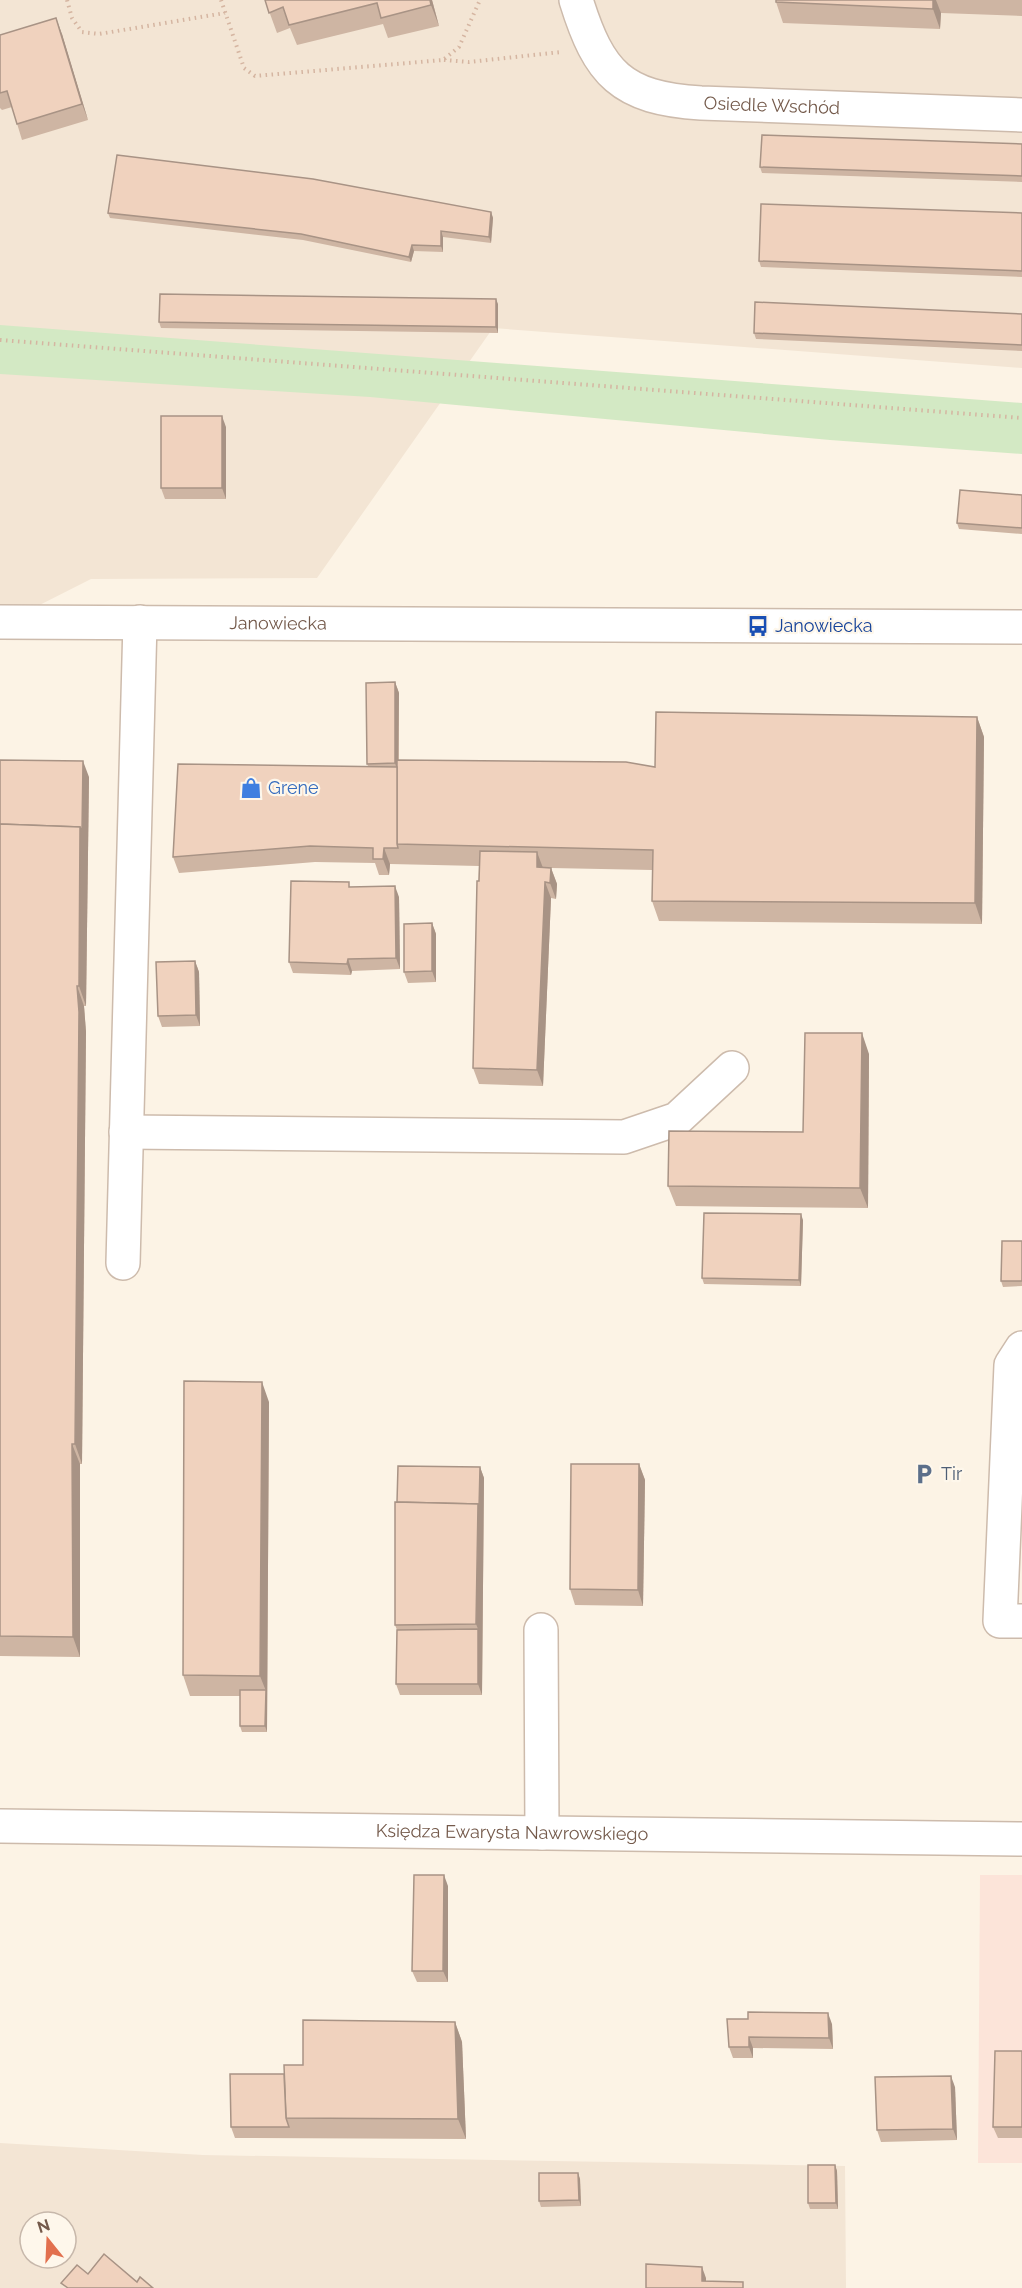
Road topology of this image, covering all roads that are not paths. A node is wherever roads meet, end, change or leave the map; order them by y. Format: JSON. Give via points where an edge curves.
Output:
{"nodes":[{"id":1,"x":576,"y":0,"type":"edge"},
{"id":2,"x":1022,"y":115,"type":"edge"},
{"id":3,"x":0,"y":622,"type":"edge"},
{"id":4,"x":140,"y":622,"type":"junction"},
{"id":5,"x":1022,"y":627,"type":"edge"},
{"id":6,"x":732,"y":1068,"type":"dead end"},
{"id":7,"x":126,"y":1132,"type":"junction"},
{"id":8,"x":123,"y":1263,"type":"dead end"},
{"id":9,"x":1022,"y":1348,"type":"edge"},
{"id":10,"x":1022,"y":1621,"type":"edge"},
{"id":11,"x":541,"y":1630,"type":"dead end"},
{"id":12,"x":0,"y":1826,"type":"edge"},
{"id":13,"x":542,"y":1833,"type":"junction"},
{"id":14,"x":1022,"y":1839,"type":"edge"}],
"edges":[{"from":1,"to":2,"type":"street","name":"Osiedle Wschód","via":[[594,50],[619,80],[653,98]]},
{"from":3,"to":4,"type":"street","name":"Janowiecka"},
{"from":4,"to":5,"type":"street","name":"Janowiecka"},
{"from":4,"to":7,"type":"street"},
{"from":6,"to":7,"type":"street","via":[[677,1119],[624,1137]]},
{"from":7,"to":8,"type":"street"},
{"from":9,"to":10,"type":"street","via":[[1011,1365],[1000,1621]]},
{"from":11,"to":13,"type":"street"},
{"from":12,"to":13,"type":"street","name":"Księdza Ewarysta Nawrowskiego"},
{"from":13,"to":14,"type":"street","name":"Księdza Ewarysta Nawrowskiego"}]}
